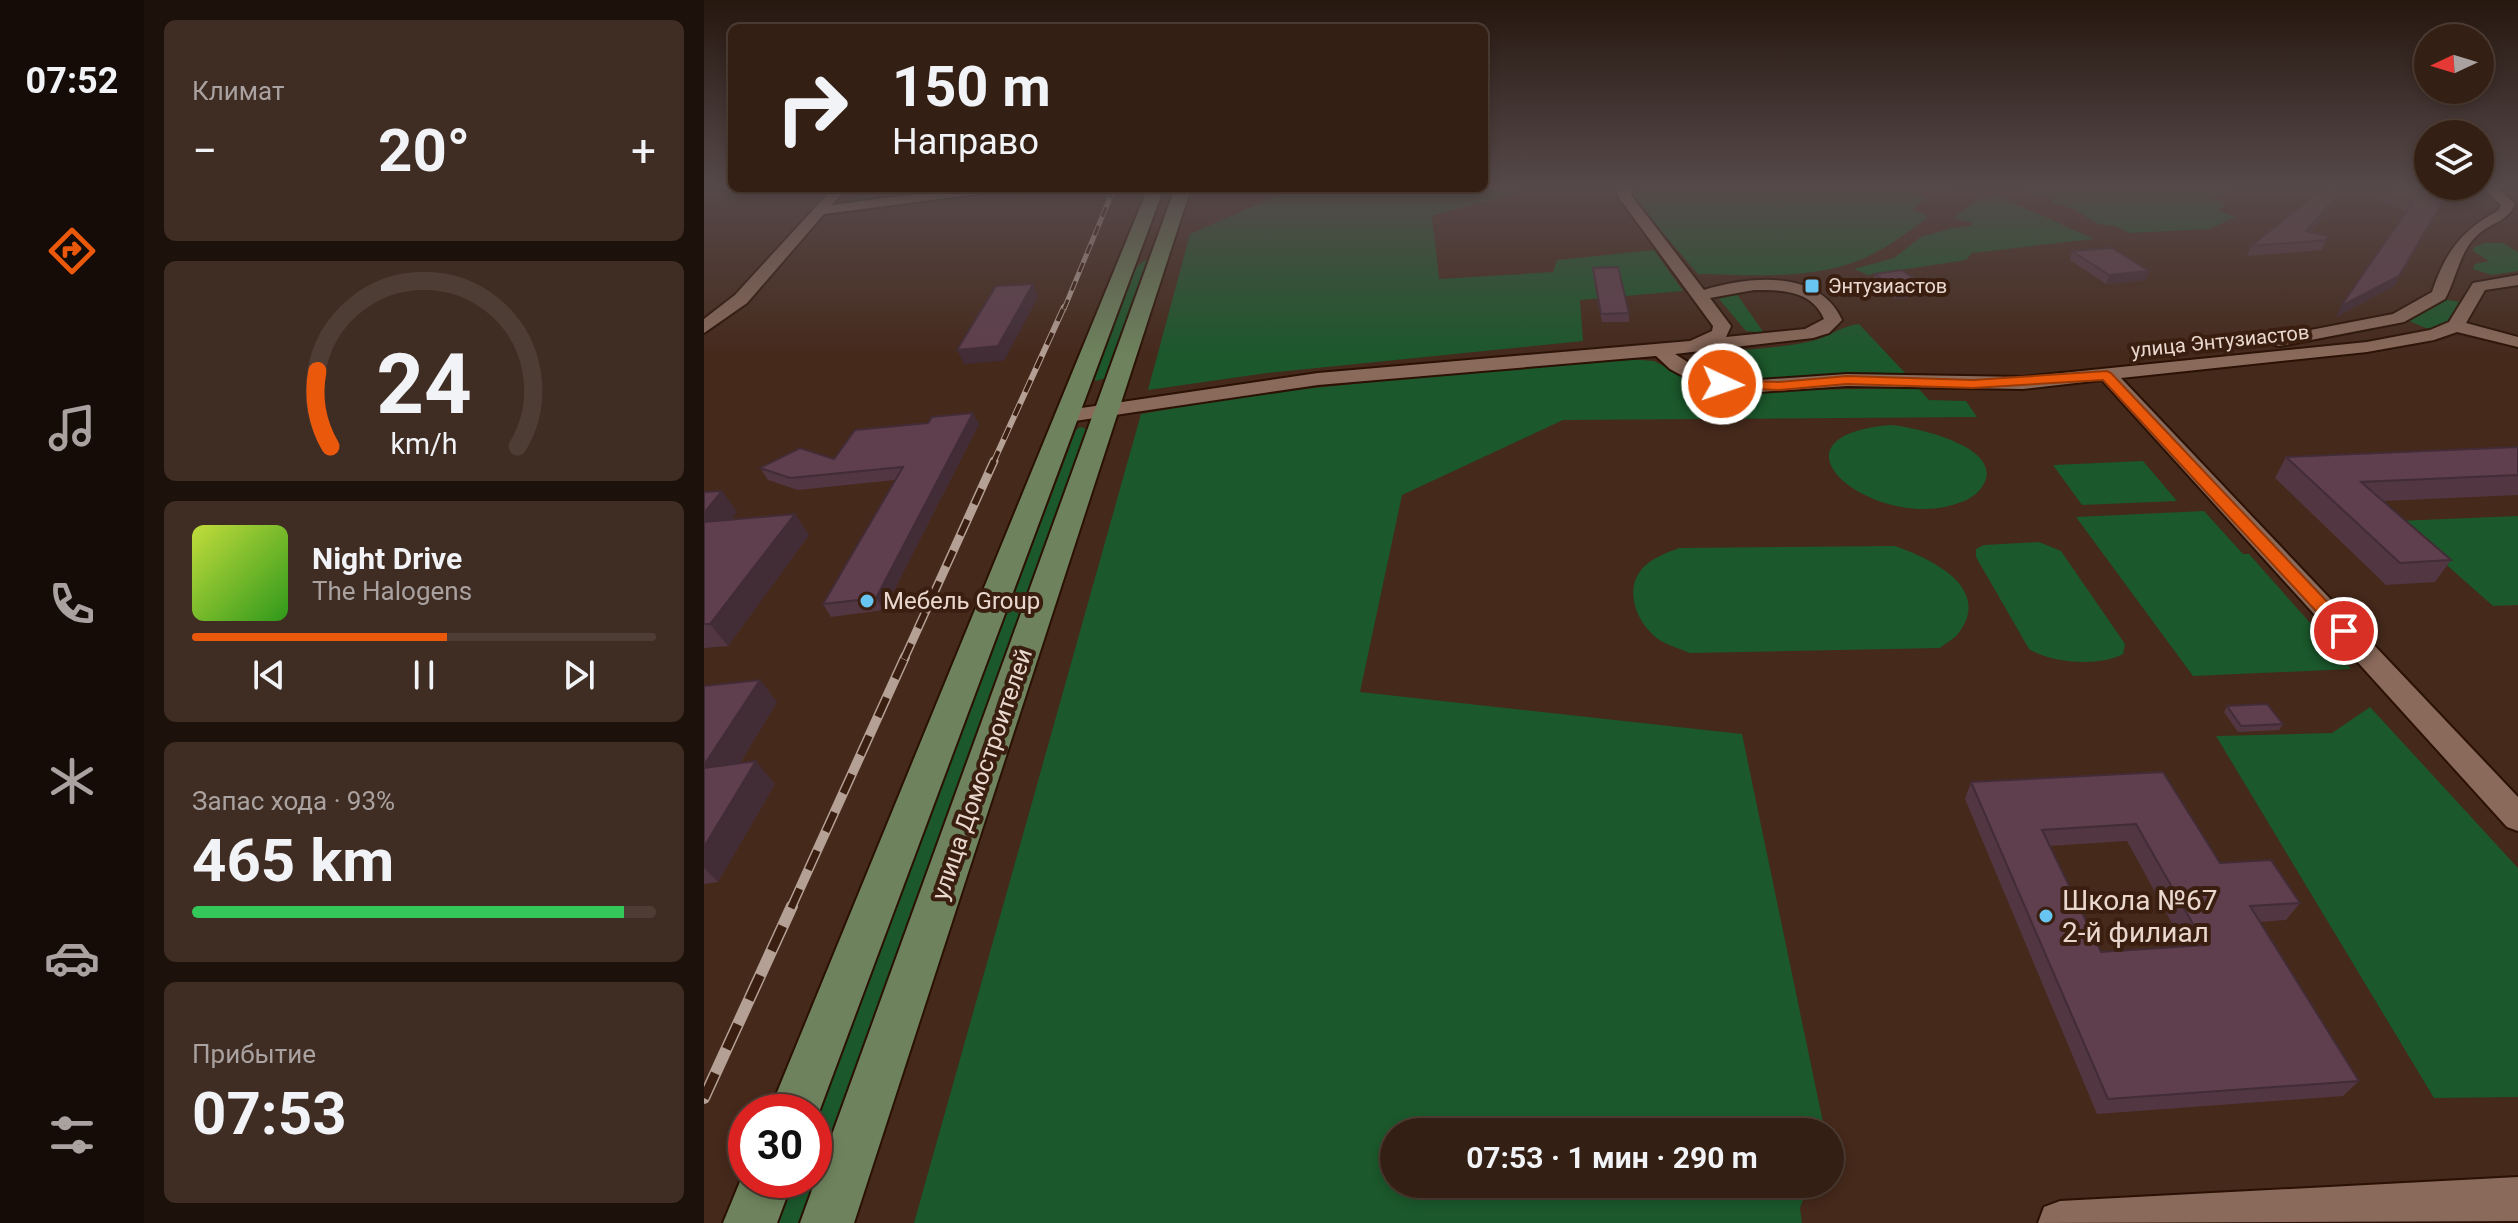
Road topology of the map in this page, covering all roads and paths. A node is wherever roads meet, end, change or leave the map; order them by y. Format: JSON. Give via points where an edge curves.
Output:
{"nodes":[{"id":1,"x":789,"y":244,"type":"edge"},
{"id":2,"x":1134,"y":244,"type":"edge"},
{"id":3,"x":1164,"y":244,"type":"edge"},
{"id":4,"x":1661,"y":244,"type":"edge"},
{"id":5,"x":2464,"y":244,"type":"edge"},
{"id":6,"x":2518,"y":280,"type":"edge"},
{"id":7,"x":1700,"y":296,"type":"junction"},
{"id":8,"x":2456,"y":326,"type":"junction"},
{"id":9,"x":704,"y":328,"type":"edge"},
{"id":10,"x":2518,"y":342,"type":"edge"},
{"id":11,"x":1695,"y":346,"type":"junction"},
{"id":12,"x":1661,"y":351,"type":"junction"},
{"id":13,"x":2107,"y":375,"type":"junction"},
{"id":14,"x":1936,"y":382,"type":"junction"},
{"id":15,"x":1107,"y":410,"type":"junction"},
{"id":16,"x":1068,"y":416,"type":"junction"},
{"id":17,"x":2518,"y":818,"type":"edge"},
{"id":18,"x":801,"y":1094,"type":"edge"},
{"id":19,"x":760,"y":1198,"type":"edge"},
{"id":20,"x":2518,"y":1199,"type":"edge"},
{"id":21,"x":750,"y":1223,"type":"edge"},
{"id":22,"x":827,"y":1223,"type":"edge"},
{"id":23,"x":2060,"y":1223,"type":"edge"}],
"edges":[{"from":1,"to":9,"type":"street","via":[[741,299]]},
{"from":2,"to":16,"type":"main road","name":"улица Домостроителей"},
{"from":3,"to":15,"type":"main road","name":"улица Домостроителей"},
{"from":4,"to":7,"type":"street"},
{"from":5,"to":14,"type":"street","via":[[2448,267],[2439,295],[2398,318],[2283,341]]},
{"from":6,"to":8,"type":"street","via":[[2479,286]]},
{"from":7,"to":11,"type":"street","via":[[1722,326],[1720,334]]},
{"from":7,"to":11,"type":"street","via":[[1760,284],[1786,286],[1818,296],[1831,309],[1833,320],[1807,334]]},
{"from":8,"to":10,"type":"street"},
{"from":8,"to":13,"type":"street","name":"улица Энтузиастов","via":[[2367,347]]},
{"from":11,"to":12,"type":"street"},
{"from":12,"to":14,"type":"street","name":"улица Энтузиастов","via":[[1688,371],[1722,384]]},
{"from":12,"to":15,"type":"street","via":[[1318,379]]},
{"from":13,"to":14,"type":"street","name":"улица Энтузиастов","via":[[2023,383]]},
{"from":13,"to":17,"type":"street"},
{"from":15,"to":16,"type":"street"},
{"from":15,"to":22,"type":"main road","name":"улица Домостроителей"},
{"from":16,"to":18,"type":"main road","name":"улица Домостроителей"},
{"from":19,"to":21,"type":"main road"},
{"from":20,"to":23,"type":"street"}]}
